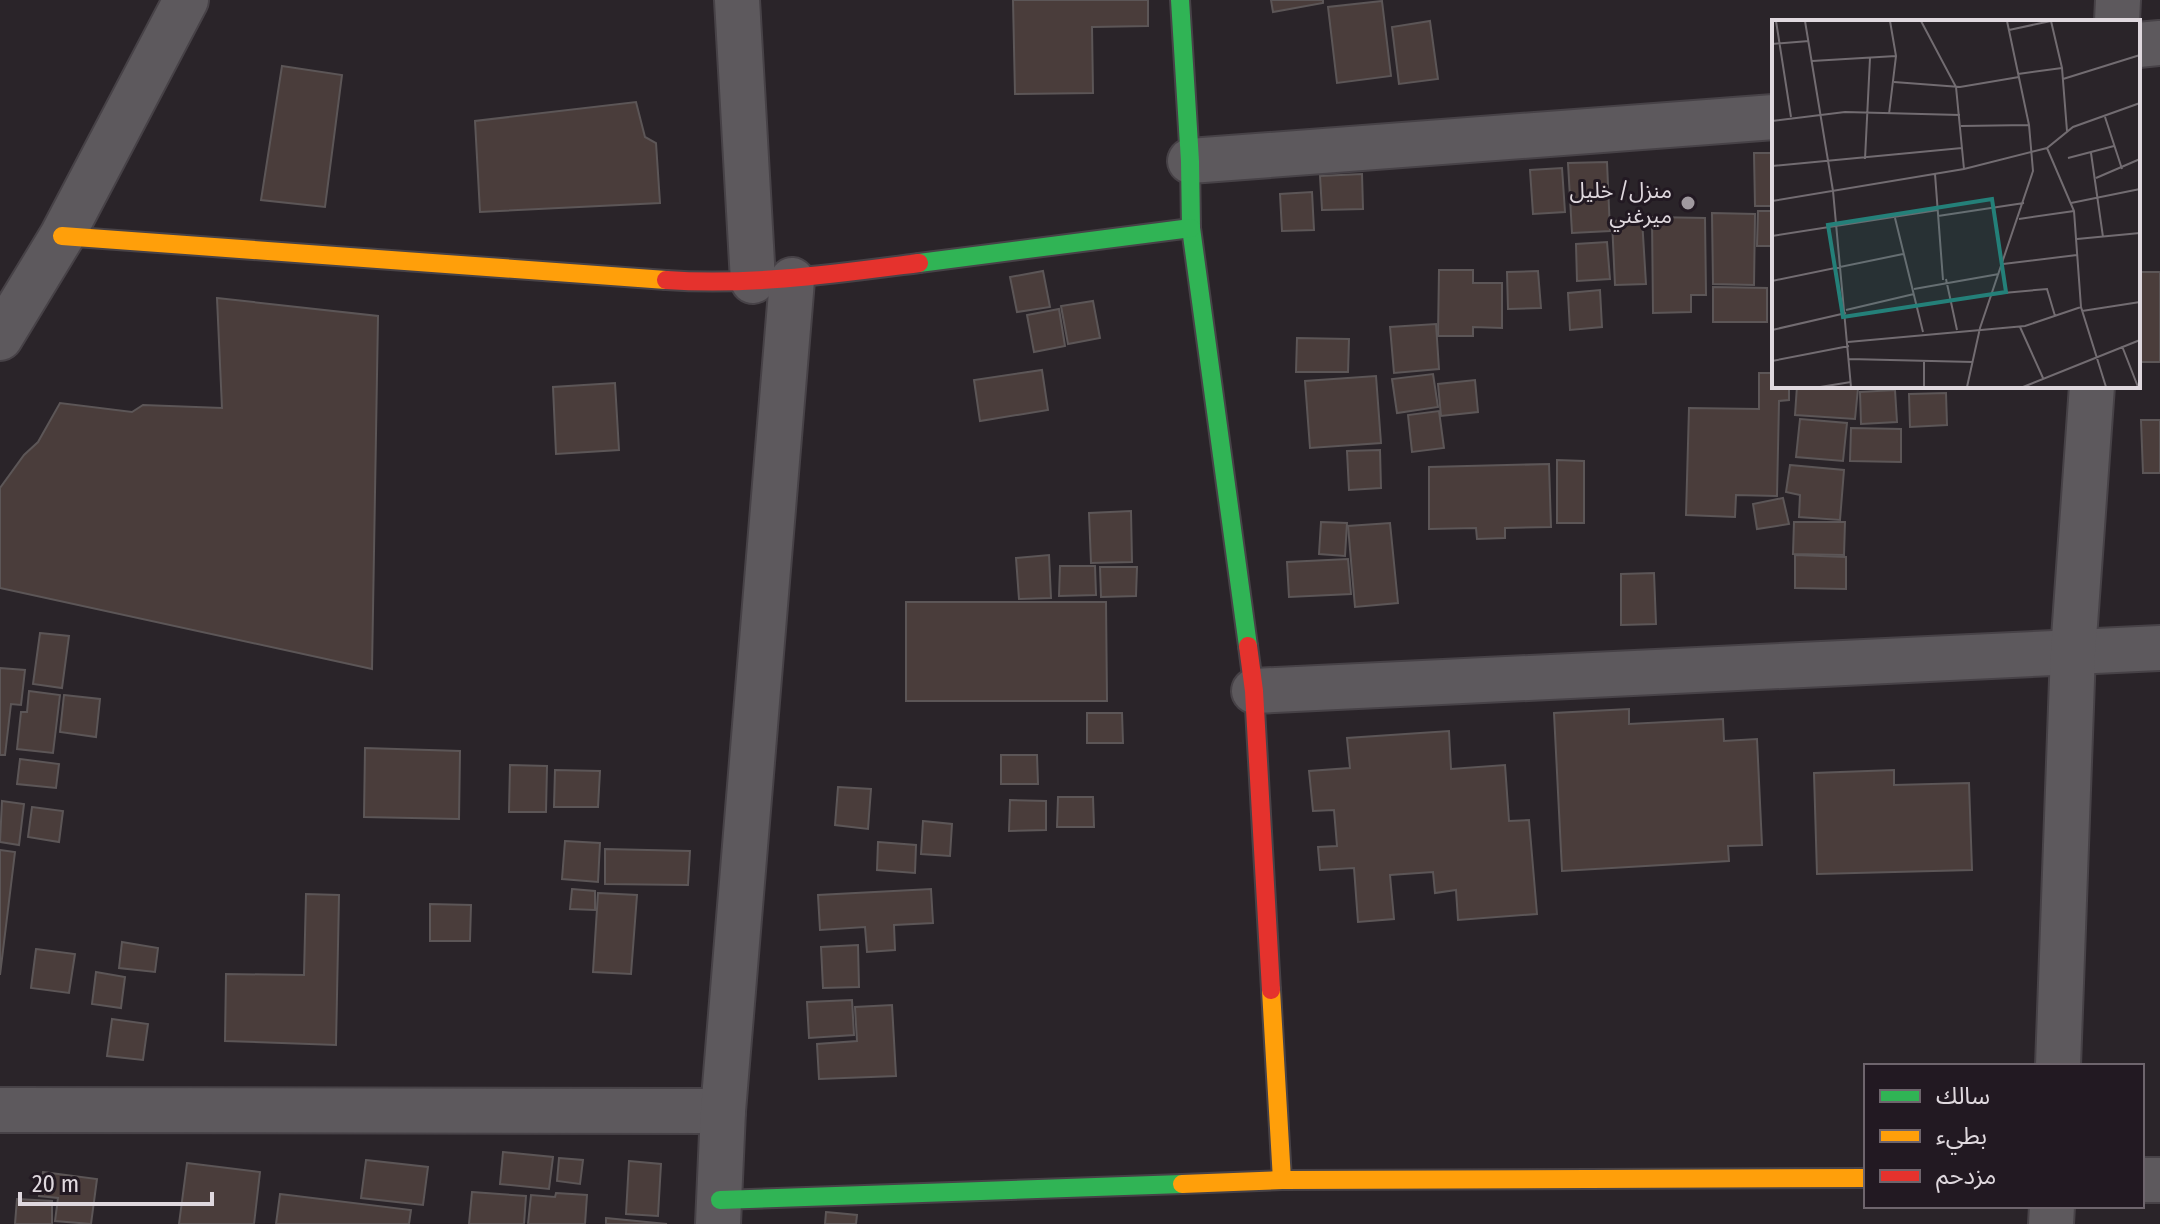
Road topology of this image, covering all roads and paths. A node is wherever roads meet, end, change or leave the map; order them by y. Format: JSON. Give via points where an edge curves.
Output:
{"nodes":[{"id":1,"x":737,"y":0,"type":"edge"},
{"id":2,"x":1180,"y":0,"type":"edge"},
{"id":3,"x":2118,"y":0,"type":"edge"},
{"id":4,"x":173,"y":1,"type":"edge"},
{"id":5,"x":2117,"y":20,"type":"edge"},
{"id":6,"x":2160,"y":43,"type":"edge"},
{"id":7,"x":2140,"y":45,"type":"edge"},
{"id":8,"x":1772,"y":117,"type":"edge"},
{"id":9,"x":1190,"y":161,"type":"junction"},
{"id":10,"x":1191,"y":228,"type":"junction"},
{"id":11,"x":62,"y":236,"type":"junction"},
{"id":12,"x":772,"y":280,"type":"junction"},
{"id":13,"x":0,"y":338,"type":"edge"},
{"id":14,"x":2092,"y":388,"type":"edge"},
{"id":15,"x":2160,"y":648,"type":"edge"},
{"id":16,"x":2073,"y":652,"type":"junction"},
{"id":17,"x":1254,"y":691,"type":"junction"},
{"id":18,"x":2058,"y":1064,"type":"edge"},
{"id":19,"x":0,"y":1110,"type":"edge"},
{"id":20,"x":723,"y":1111,"type":"junction"},
{"id":21,"x":1864,"y":1178,"type":"edge"},
{"id":22,"x":1282,"y":1180,"type":"junction"},
{"id":23,"x":719,"y":1212,"type":"edge"}],
"edges":[{"from":1,"to":12,"type":"street"},
{"from":2,"to":9,"type":"street"},
{"from":3,"to":5,"type":"street"},
{"from":4,"to":11,"type":"street"},
{"from":6,"to":7,"type":"street"},
{"from":8,"to":9,"type":"street"},
{"from":9,"to":10,"type":"street"},
{"from":10,"to":12,"type":"street"},
{"from":10,"to":17,"type":"street"},
{"from":11,"to":12,"type":"street","via":[[698,282]]},
{"from":11,"to":13,"type":"street"},
{"from":12,"to":20,"type":"street"},
{"from":14,"to":16,"type":"street"},
{"from":15,"to":16,"type":"street"},
{"from":16,"to":17,"type":"street"},
{"from":16,"to":18,"type":"street"},
{"from":17,"to":22,"type":"street"},
{"from":19,"to":20,"type":"street"},
{"from":20,"to":23,"type":"street"},
{"from":21,"to":22,"type":"street"},
{"from":22,"to":23,"type":"street"}]}
